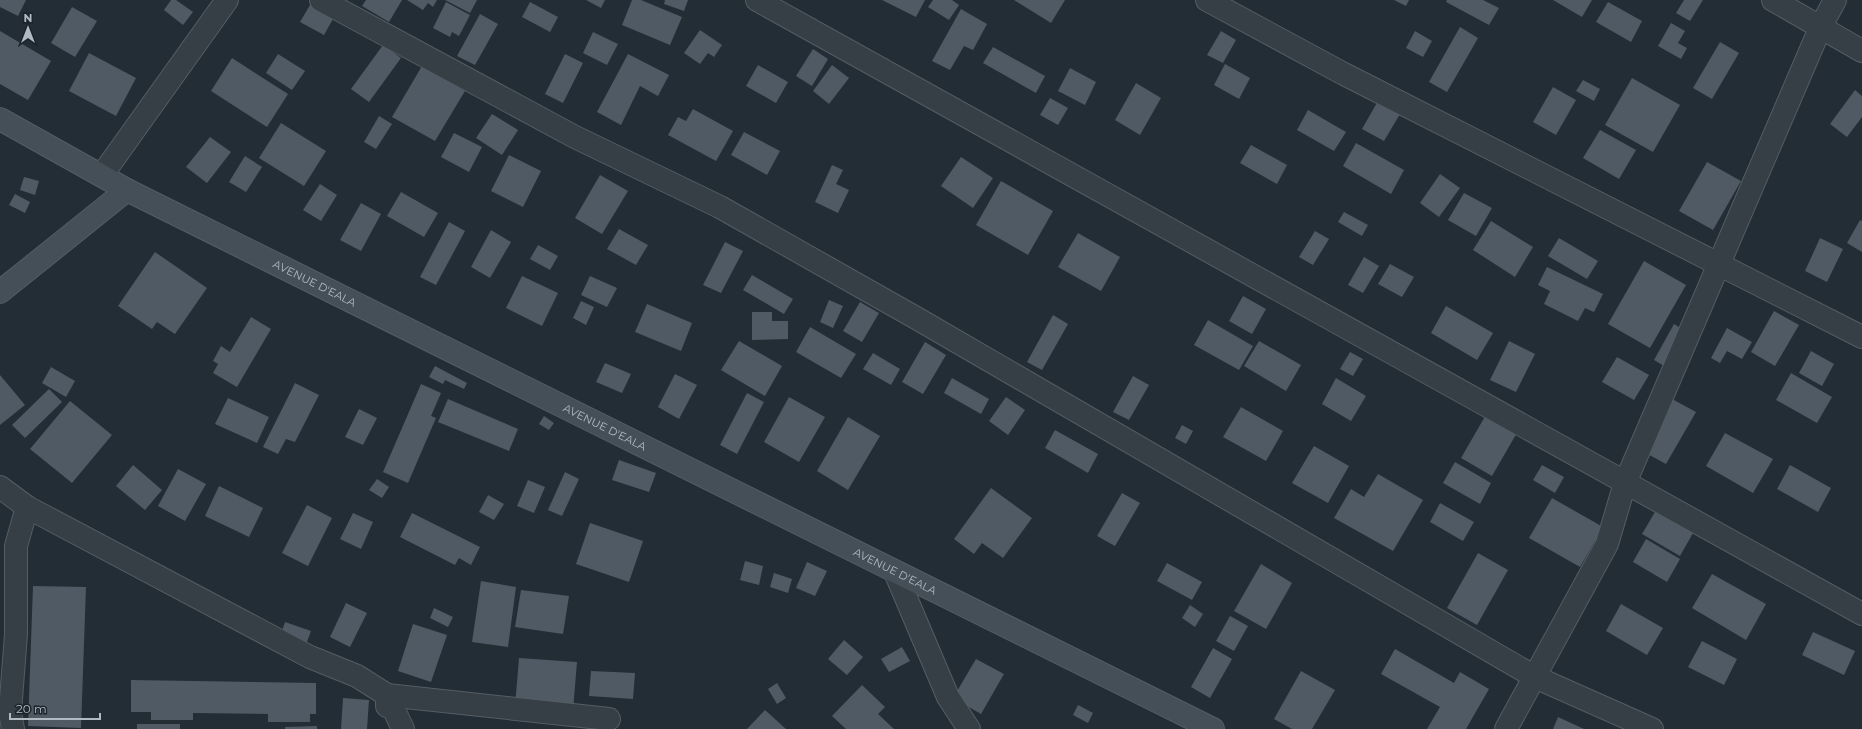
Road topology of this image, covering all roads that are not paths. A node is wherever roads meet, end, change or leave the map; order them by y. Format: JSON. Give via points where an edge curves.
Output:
{"nodes":[{"id":1,"x":227,"y":0,"type":"edge"},
{"id":2,"x":321,"y":0,"type":"edge"},
{"id":3,"x":757,"y":0,"type":"edge"},
{"id":4,"x":1206,"y":0,"type":"edge"},
{"id":5,"x":1774,"y":0,"type":"edge"},
{"id":6,"x":1835,"y":0,"type":"edge"},
{"id":7,"x":1821,"y":26,"type":"junction"},
{"id":8,"x":1862,"y":51,"type":"edge"},
{"id":9,"x":0,"y":119,"type":"edge"},
{"id":10,"x":102,"y":175,"type":"junction"},
{"id":11,"x":127,"y":190,"type":"junction"},
{"id":12,"x":1719,"y":264,"type":"junction"},
{"id":13,"x":0,"y":292,"type":"edge"},
{"id":14,"x":1862,"y":336,"type":"edge"},
{"id":15,"x":1625,"y":483,"type":"junction"},
{"id":16,"x":0,"y":487,"type":"edge"},
{"id":17,"x":27,"y":507,"type":"junction"},
{"id":18,"x":895,"y":572,"type":"junction"},
{"id":19,"x":1862,"y":614,"type":"edge"},
{"id":20,"x":1535,"y":677,"type":"junction"},
{"id":21,"x":387,"y":695,"type":"junction"},
{"id":22,"x":609,"y":719,"type":"dead end"},
{"id":23,"x":13,"y":729,"type":"edge"},
{"id":24,"x":387,"y":729,"type":"edge"},
{"id":25,"x":403,"y":729,"type":"edge"},
{"id":26,"x":969,"y":729,"type":"edge"},
{"id":27,"x":1213,"y":729,"type":"edge"},
{"id":28,"x":1506,"y":729,"type":"edge"},
{"id":29,"x":1652,"y":729,"type":"edge"}],
"edges":[{"from":1,"to":10,"type":"street"},
{"from":2,"to":20,"type":"street","via":[[575,136],[720,207]]},
{"from":3,"to":15,"type":"street"},
{"from":4,"to":12,"type":"street","via":[[1344,74]]},
{"from":5,"to":7,"type":"street"},
{"from":6,"to":7,"type":"street"},
{"from":7,"to":8,"type":"street"},
{"from":7,"to":12,"type":"street"},
{"from":9,"to":10,"type":"street","name":"AVENUE D'EALA"},
{"from":10,"to":11,"type":"street","name":"AVENUE D'EALA"},
{"from":11,"to":13,"type":"street"},
{"from":11,"to":18,"type":"street","name":"AVENUE D'EALA"},
{"from":12,"to":14,"type":"street"},
{"from":12,"to":15,"type":"street"},
{"from":15,"to":19,"type":"street"},
{"from":15,"to":20,"type":"street","via":[[1607,544]]},
{"from":16,"to":17,"type":"street"},
{"from":17,"to":21,"type":"street","via":[[310,657],[357,676]]},
{"from":17,"to":23,"type":"street","via":[[16,546],[16,634],[10,712]]},
{"from":18,"to":26,"type":"street","via":[[948,697]]},
{"from":18,"to":27,"type":"street","name":"AVENUE D'EALA"},
{"from":20,"to":28,"type":"street"},
{"from":20,"to":29,"type":"street"},
{"from":21,"to":22,"type":"street"},
{"from":21,"to":24,"type":"street"},
{"from":21,"to":25,"type":"street"}]}
